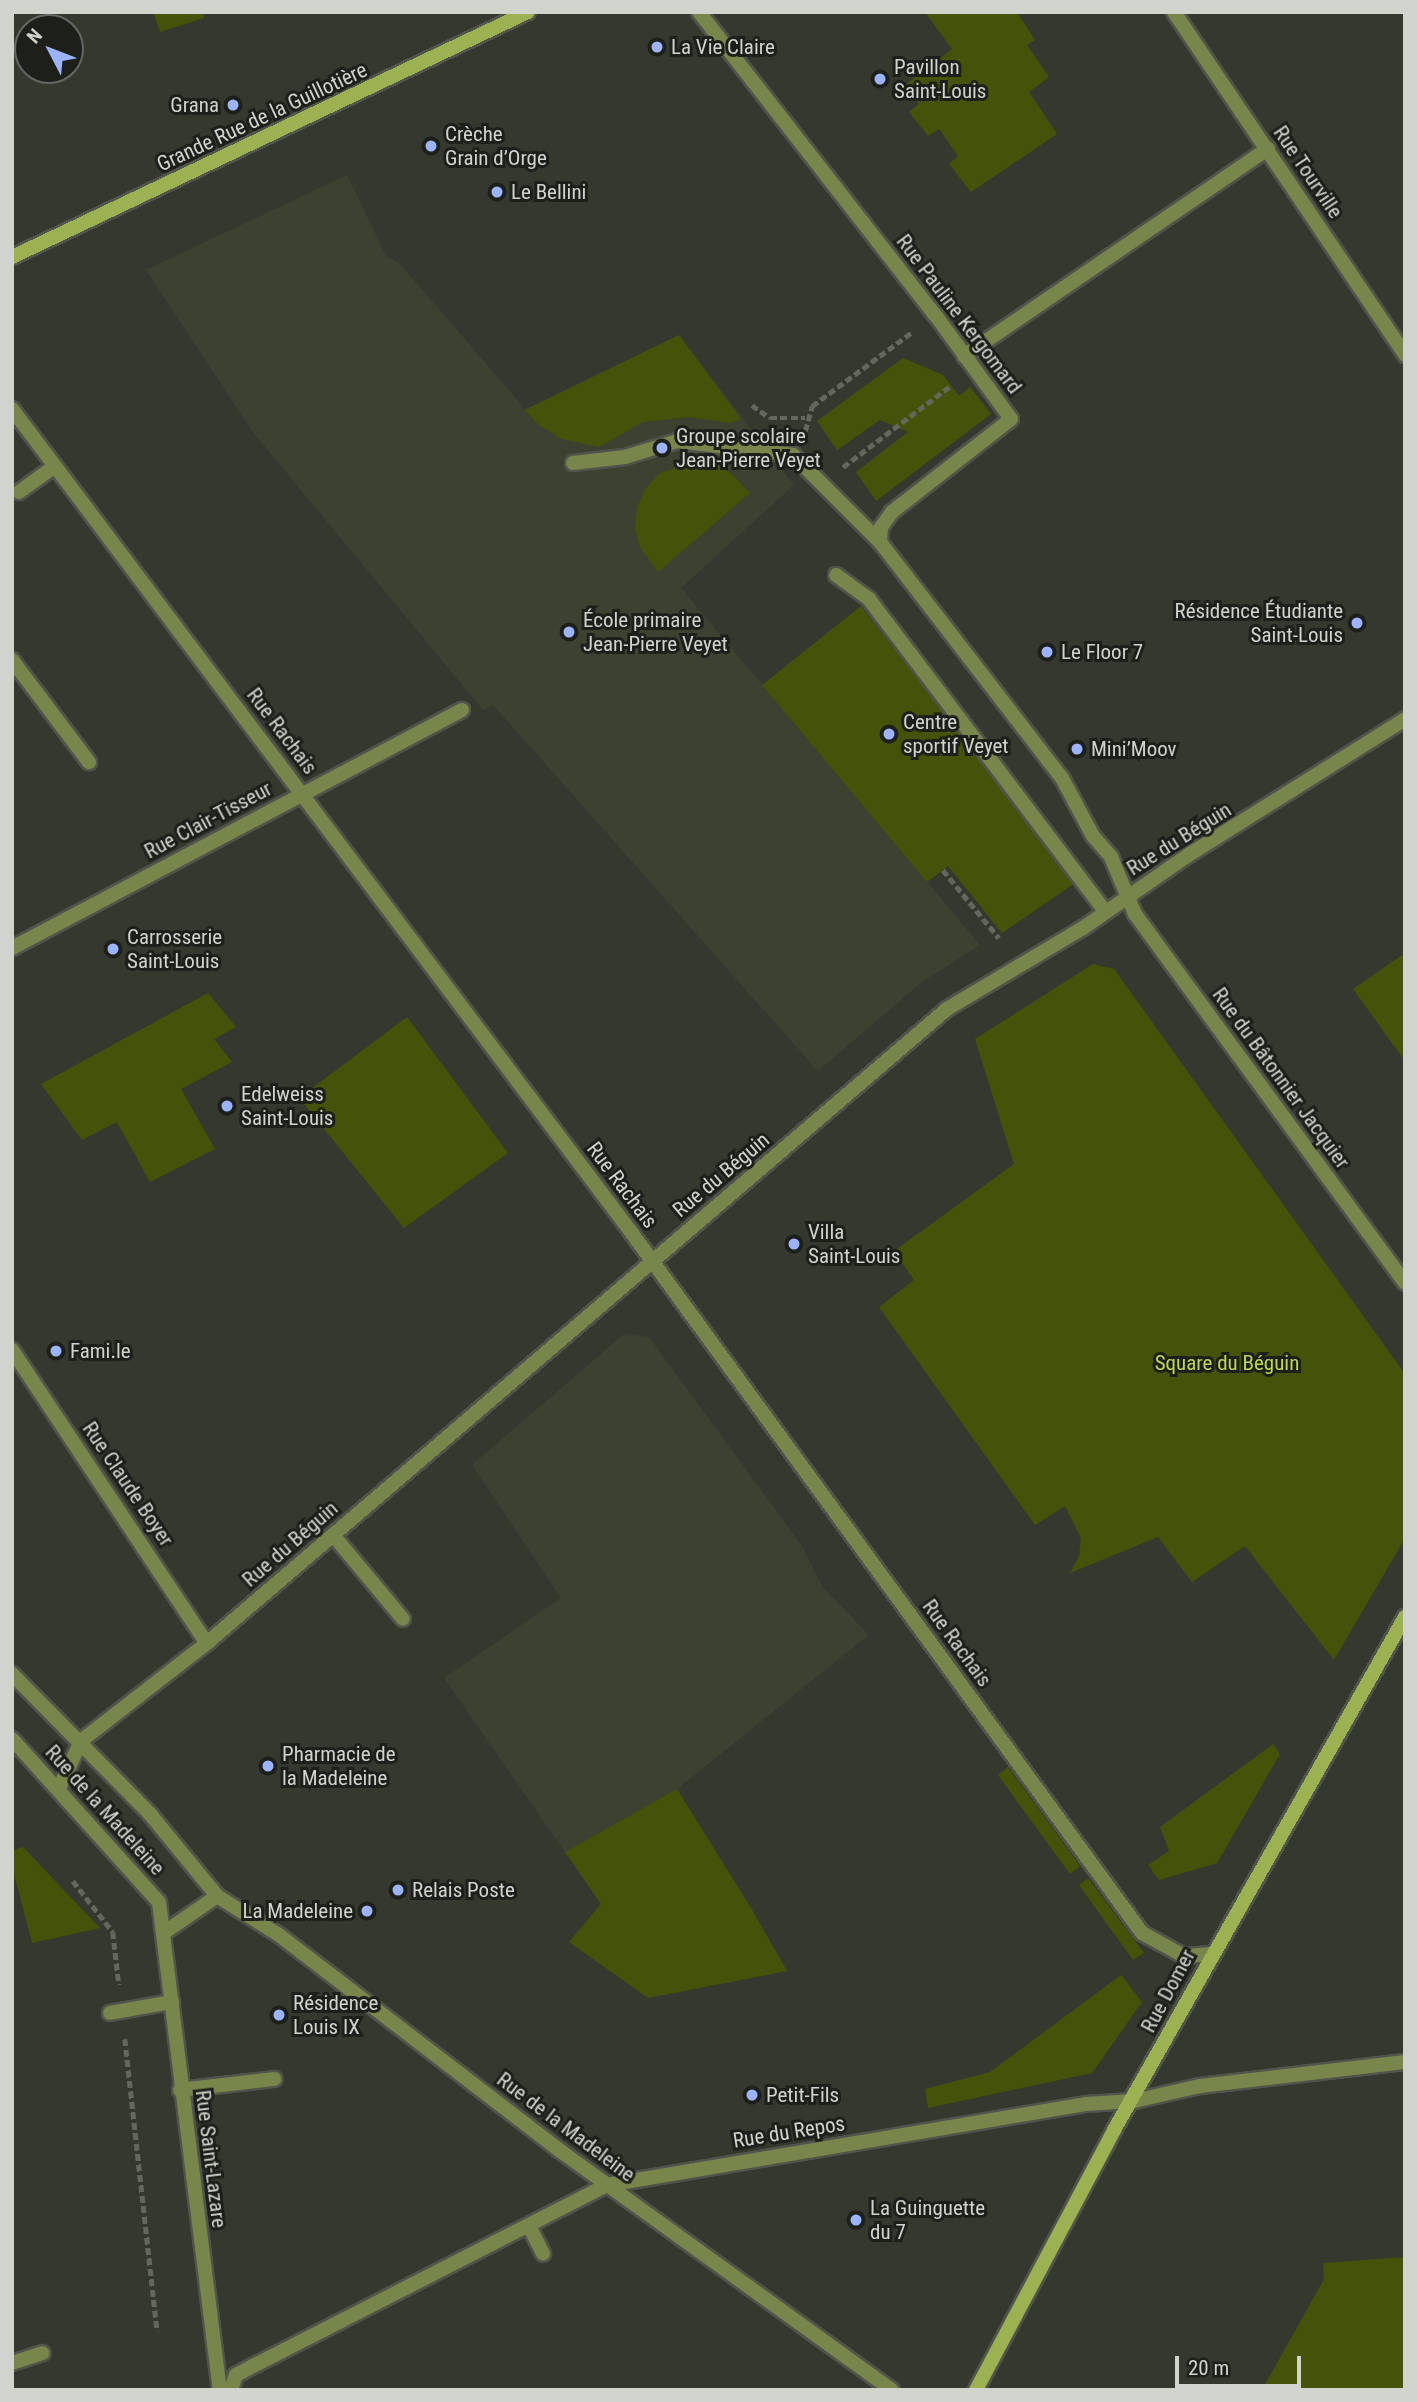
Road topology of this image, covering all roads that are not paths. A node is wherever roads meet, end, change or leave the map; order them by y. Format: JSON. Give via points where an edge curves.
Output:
{"nodes":[{"id":1,"x":528,"y":12,"type":"edge"},
{"id":2,"x":699,"y":12,"type":"edge"},
{"id":3,"x":1174,"y":12,"type":"edge"},
{"id":4,"x":1268,"y":149,"type":"junction"},
{"id":5,"x":12,"y":257,"type":"edge"},
{"id":6,"x":1405,"y":355,"type":"edge"},
{"id":7,"x":964,"y":356,"type":"junction"},
{"id":8,"x":12,"y":409,"type":"edge"},
{"id":9,"x":573,"y":463,"type":"dead end"},
{"id":10,"x":55,"y":466,"type":"junction"},
{"id":11,"x":19,"y":492,"type":"dead end"},
{"id":12,"x":880,"y":542,"type":"junction"},
{"id":13,"x":836,"y":575,"type":"dead end"},
{"id":14,"x":12,"y":660,"type":"edge"},
{"id":15,"x":462,"y":710,"type":"dead end"},
{"id":16,"x":1405,"y":719,"type":"edge"},
{"id":17,"x":89,"y":761,"type":"dead end"},
{"id":18,"x":303,"y":793,"type":"junction"},
{"id":19,"x":1126,"y":897,"type":"junction"},
{"id":20,"x":1105,"y":911,"type":"junction"},
{"id":21,"x":12,"y":948,"type":"edge"},
{"id":22,"x":652,"y":1261,"type":"junction"},
{"id":23,"x":1405,"y":1283,"type":"edge"},
{"id":24,"x":12,"y":1350,"type":"edge"},
{"id":25,"x":333,"y":1535,"type":"junction"},
{"id":26,"x":1405,"y":1617,"type":"edge"},
{"id":27,"x":403,"y":1619,"type":"dead end"},
{"id":28,"x":207,"y":1643,"type":"junction"},
{"id":29,"x":12,"y":1674,"type":"edge"},
{"id":30,"x":12,"y":1739,"type":"edge"},
{"id":31,"x":81,"y":1741,"type":"junction"},
{"id":32,"x":59,"y":1788,"type":"junction"},
{"id":33,"x":217,"y":1896,"type":"junction"},
{"id":34,"x":165,"y":1932,"type":"junction"},
{"id":35,"x":1212,"y":1954,"type":"junction"},
{"id":36,"x":172,"y":2002,"type":"junction"},
{"id":37,"x":116,"y":2012,"type":"road end"},
{"id":38,"x":1405,"y":2062,"type":"edge"},
{"id":39,"x":274,"y":2079,"type":"dead end"},
{"id":40,"x":180,"y":2090,"type":"junction"},
{"id":41,"x":1134,"y":2101,"type":"junction"},
{"id":42,"x":607,"y":2185,"type":"junction"},
{"id":43,"x":529,"y":2225,"type":"junction"},
{"id":44,"x":543,"y":2253,"type":"dead end"},
{"id":45,"x":42,"y":2353,"type":"dead end"},
{"id":46,"x":12,"y":2363,"type":"edge"},
{"id":47,"x":220,"y":2390,"type":"edge"},
{"id":48,"x":231,"y":2390,"type":"edge"},
{"id":49,"x":892,"y":2390,"type":"edge"},
{"id":50,"x":976,"y":2390,"type":"edge"}],
"edges":[{"from":1,"to":5,"type":"street","name":"Grande Rue de la Guillotière"},
{"from":2,"to":7,"type":"street","name":"Rue Pauline Kergomard"},
{"from":3,"to":4,"type":"street","name":"Rue Tourville"},
{"from":4,"to":6,"type":"street","name":"Rue Tourville"},
{"from":4,"to":7,"type":"street"},
{"from":7,"to":12,"type":"street","name":"Rue Pauline Kergomard","via":[[1011,419],[892,512],[881,527]]},
{"from":8,"to":10,"type":"street","name":"Rue Rachais"},
{"from":9,"to":12,"type":"street","via":[[625,457],[677,441],[793,455]]},
{"from":10,"to":11,"type":"street"},
{"from":10,"to":18,"type":"street","name":"Rue Rachais"},
{"from":12,"to":19,"type":"street","via":[[1062,778],[1093,836],[1111,857]]},
{"from":13,"to":20,"type":"street","via":[[869,599]]},
{"from":14,"to":17,"type":"street"},
{"from":15,"to":18,"type":"street","name":"Rue Clair-Tisseur"},
{"from":16,"to":19,"type":"street","name":"Rue du Béguin"},
{"from":18,"to":21,"type":"street","name":"Rue Clair-Tisseur"},
{"from":18,"to":22,"type":"street","name":"Rue Rachais"},
{"from":19,"to":20,"type":"street","name":"Rue du Béguin"},
{"from":19,"to":23,"type":"street","name":"Rue du Bâtonnier Jacquier"},
{"from":20,"to":22,"type":"street","name":"Rue du Béguin","via":[[947,1009]]},
{"from":22,"to":25,"type":"street","name":"Rue du Béguin"},
{"from":22,"to":35,"type":"street","name":"Rue Rachais","via":[[1142,1933],[1184,1956]]},
{"from":24,"to":28,"type":"street","name":"Rue Claude Boyer"},
{"from":25,"to":27,"type":"street"},
{"from":25,"to":28,"type":"street","name":"Rue du Béguin"},
{"from":26,"to":35,"type":"street","name":"Rue Domer"},
{"from":28,"to":31,"type":"street","name":"Rue du Béguin"},
{"from":29,"to":31,"type":"street","name":"Rue de la Madeleine"},
{"from":30,"to":32,"type":"street","name":"Rue de la Madeleine"},
{"from":31,"to":32,"type":"street","name":"Rue du Béguin"},
{"from":31,"to":33,"type":"street","name":"Rue de la Madeleine","via":[[150,1814]]},
{"from":32,"to":34,"type":"street","name":"Rue de la Madeleine","via":[[159,1902]]},
{"from":33,"to":34,"type":"street"},
{"from":33,"to":42,"type":"street","name":"Rue de la Madeleine","via":[[279,1935]]},
{"from":34,"to":36,"type":"street","name":"Rue Saint-Lazare"},
{"from":35,"to":41,"type":"street","name":"Rue Domer"},
{"from":36,"to":37,"type":"street"},
{"from":36,"to":40,"type":"street","name":"Rue Saint-Lazare"},
{"from":38,"to":41,"type":"street","name":"Rue du Repos","via":[[1200,2086]]},
{"from":39,"to":40,"type":"street"},
{"from":40,"to":47,"type":"street","name":"Rue Saint-Lazare"},
{"from":41,"to":42,"type":"street","name":"Rue du Repos","via":[[1085,2104]]},
{"from":41,"to":50,"type":"street","name":"Rue Domer","via":[[1114,2130]]},
{"from":42,"to":43,"type":"street","name":"Rue du Repos"},
{"from":42,"to":49,"type":"street","name":"Rue de la Madeleine"},
{"from":43,"to":44,"type":"street"},
{"from":43,"to":48,"type":"street","name":"Rue du Repos","via":[[236,2375]]},
{"from":45,"to":46,"type":"street"}]}
